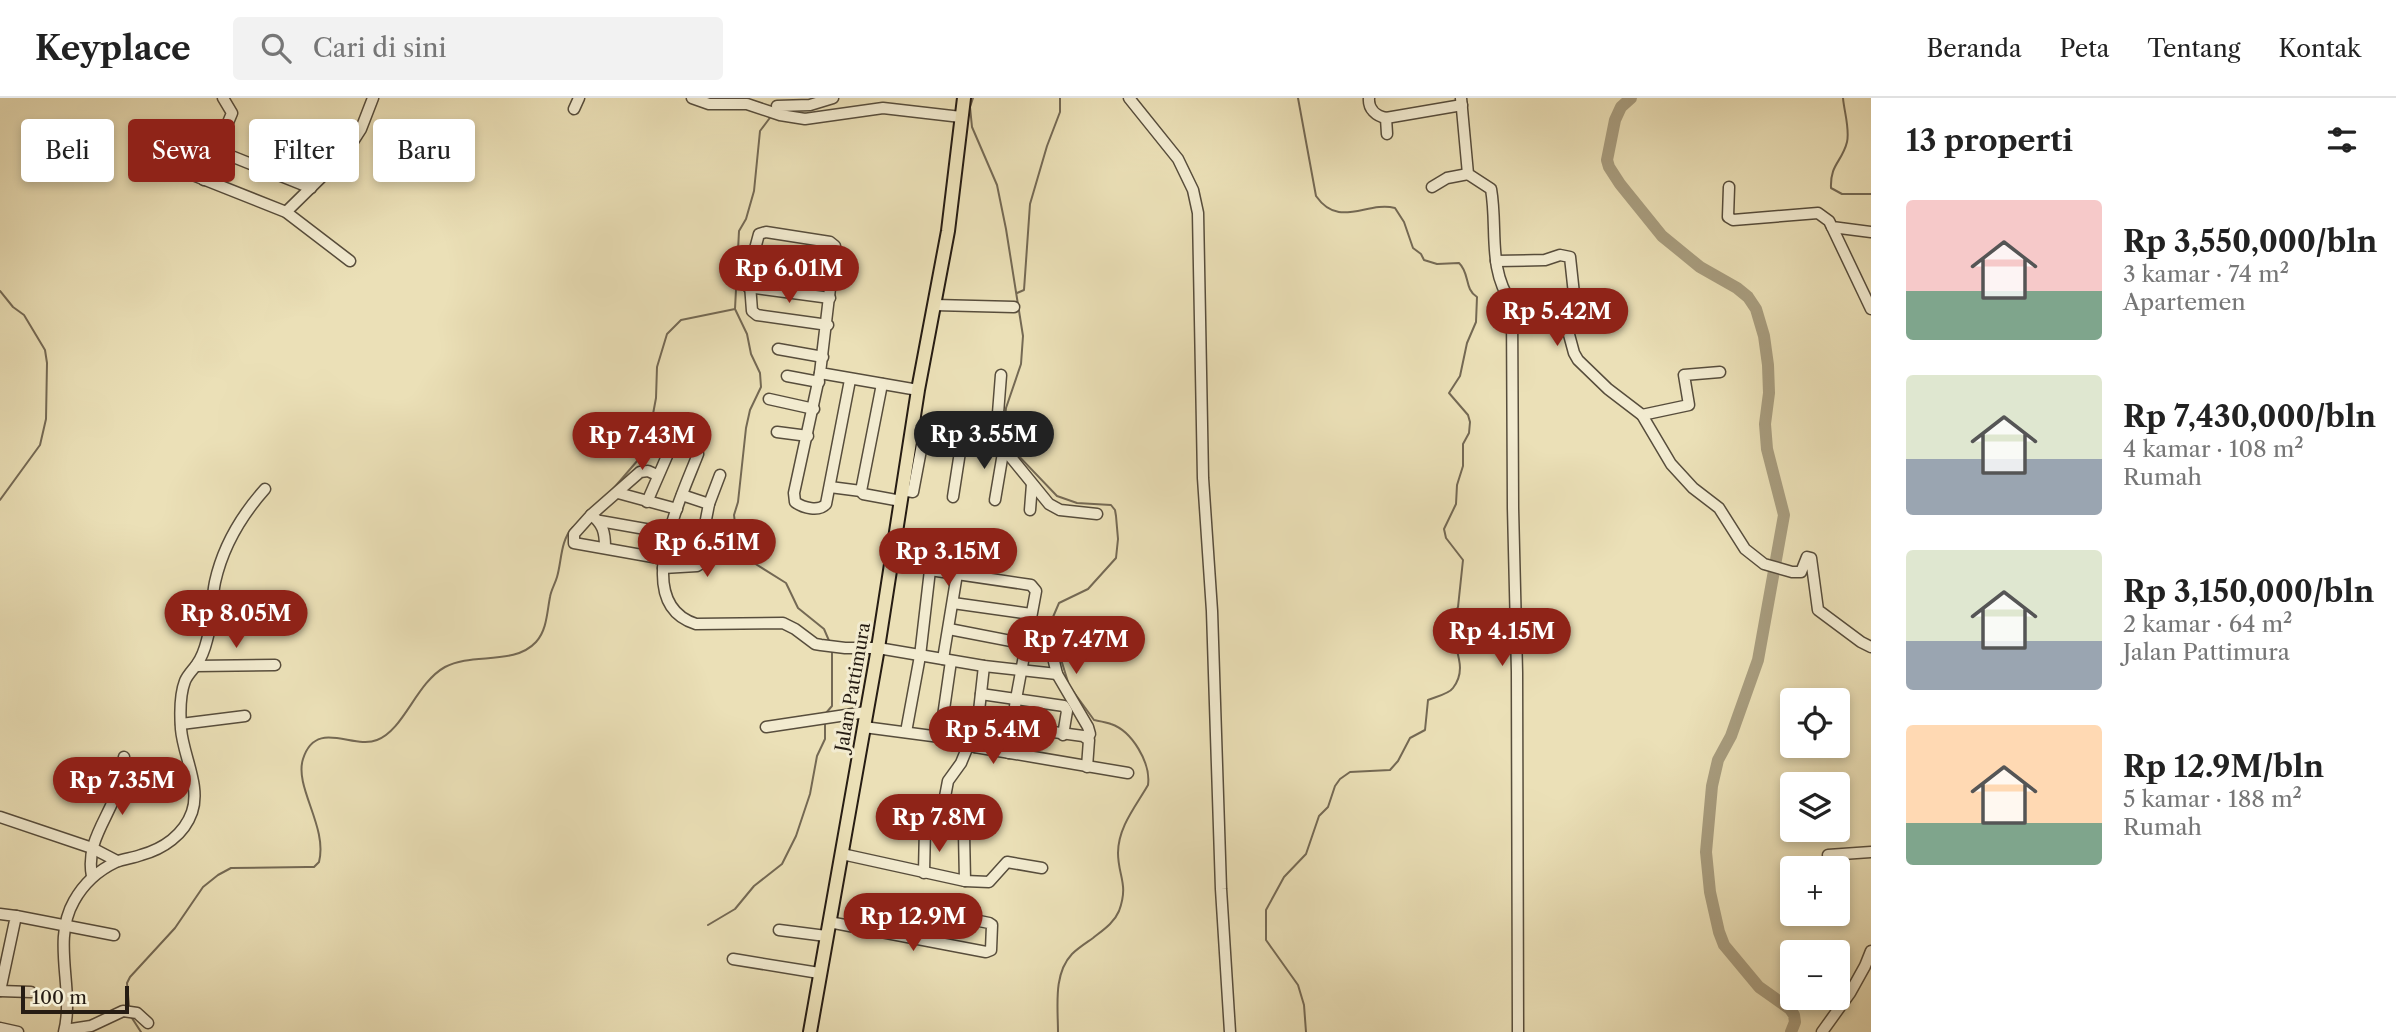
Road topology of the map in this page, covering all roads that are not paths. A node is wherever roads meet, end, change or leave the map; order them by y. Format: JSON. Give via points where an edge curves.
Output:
{"nodes":[{"id":1,"x":223,"y":98,"type":"edge"},
{"id":2,"x":373,"y":98,"type":"edge"},
{"id":3,"x":579,"y":98,"type":"edge"},
{"id":4,"x":833,"y":98,"type":"edge"},
{"id":5,"x":964,"y":98,"type":"edge"},
{"id":6,"x":1129,"y":98,"type":"edge"},
{"id":7,"x":1369,"y":98,"type":"edge"},
{"id":8,"x":696,"y":99,"type":"edge"},
{"id":9,"x":747,"y":101,"type":"edge"},
{"id":10,"x":1461,"y":102,"type":"edge"},
{"id":11,"x":777,"y":108,"type":"edge"},
{"id":12,"x":575,"y":109,"type":"dead end"},
{"id":13,"x":961,"y":117,"type":"junction"},
{"id":14,"x":1386,"y":118,"type":"junction"},
{"id":15,"x":229,"y":119,"type":"edge"},
{"id":16,"x":1387,"y":134,"type":"dead end"},
{"id":17,"x":235,"y":158,"type":"edge"},
{"id":18,"x":1468,"y":174,"type":"junction"},
{"id":19,"x":209,"y":182,"type":"edge"},
{"id":20,"x":1440,"y":182,"type":"dead end"},
{"id":21,"x":1729,"y":187,"type":"dead end"},
{"id":22,"x":311,"y":188,"type":"junction"},
{"id":23,"x":286,"y":212,"type":"junction"},
{"id":24,"x":1832,"y":227,"type":"junction"},
{"id":25,"x":1871,"y":232,"type":"edge"},
{"id":26,"x":750,"y":260,"type":"junction"},
{"id":27,"x":350,"y":261,"type":"dead end"},
{"id":28,"x":1496,"y":261,"type":"junction"},
{"id":29,"x":834,"y":271,"type":"junction"},
{"id":30,"x":748,"y":287,"type":"junction"},
{"id":31,"x":830,"y":298,"type":"junction"},
{"id":32,"x":1512,"y":304,"type":"junction"},
{"id":33,"x":935,"y":305,"type":"junction"},
{"id":34,"x":1014,"y":307,"type":"dead end"},
{"id":35,"x":1871,"y":309,"type":"edge"},
{"id":36,"x":1564,"y":316,"type":"junction"},
{"id":37,"x":828,"y":325,"type":"junction"},
{"id":38,"x":778,"y":349,"type":"dead end"},
{"id":39,"x":822,"y":357,"type":"junction"},
{"id":40,"x":1720,"y":372,"type":"dead end"},
{"id":41,"x":1001,"y":375,"type":"dead end"},
{"id":42,"x":788,"y":376,"type":"dead end"},
{"id":43,"x":820,"y":377,"type":"junction"},
{"id":44,"x":850,"y":380,"type":"junction"},
{"id":45,"x":882,"y":384,"type":"junction"},
{"id":46,"x":918,"y":390,"type":"junction"},
{"id":47,"x":769,"y":399,"type":"dead end"},
{"id":48,"x":814,"y":409,"type":"junction"},
{"id":49,"x":1642,"y":415,"type":"junction"},
{"id":50,"x":777,"y":432,"type":"dead end"},
{"id":51,"x":918,"y":432,"type":"junction"},
{"id":52,"x":808,"y":436,"type":"junction"},
{"id":53,"x":962,"y":439,"type":"junction"},
{"id":54,"x":996,"y":439,"type":"junction"},
{"id":55,"x":1004,"y":447,"type":"junction"},
{"id":56,"x":698,"y":454,"type":"dead end"},
{"id":57,"x":667,"y":456,"type":"dead end"},
{"id":58,"x":657,"y":475,"type":"junction"},
{"id":59,"x":720,"y":475,"type":"dead end"},
{"id":60,"x":1032,"y":484,"type":"junction"},
{"id":61,"x":830,"y":487,"type":"junction"},
{"id":62,"x":265,"y":489,"type":"dead end"},
{"id":63,"x":861,"y":491,"type":"junction"},
{"id":64,"x":618,"y":493,"type":"junction"},
{"id":65,"x":682,"y":495,"type":"junction"},
{"id":66,"x":901,"y":496,"type":"junction"},
{"id":67,"x":953,"y":497,"type":"dead end"},
{"id":68,"x":995,"y":500,"type":"dead end"},
{"id":69,"x":647,"y":502,"type":"junction"},
{"id":70,"x":709,"y":504,"type":"junction"},
{"id":71,"x":677,"y":509,"type":"junction"},
{"id":72,"x":1030,"y":510,"type":"dead end"},
{"id":73,"x":1097,"y":514,"type":"dead end"},
{"id":74,"x":596,"y":518,"type":"junction"},
{"id":75,"x":668,"y":537,"type":"junction"},
{"id":76,"x":702,"y":540,"type":"junction"},
{"id":77,"x":605,"y":547,"type":"junction"},
{"id":78,"x":664,"y":563,"type":"junction"},
{"id":79,"x":957,"y":574,"type":"junction"},
{"id":80,"x":953,"y":603,"type":"junction"},
{"id":81,"x":1031,"y":614,"type":"junction"},
{"id":82,"x":949,"y":629,"type":"junction"},
{"id":83,"x":1027,"y":640,"type":"junction"},
{"id":84,"x":1871,"y":647,"type":"edge"},
{"id":85,"x":878,"y":648,"type":"junction"},
{"id":86,"x":920,"y":656,"type":"junction"},
{"id":87,"x":947,"y":660,"type":"junction"},
{"id":88,"x":275,"y":665,"type":"dead end"},
{"id":89,"x":196,"y":666,"type":"junction"},
{"id":90,"x":985,"y":666,"type":"junction"},
{"id":91,"x":1022,"y":670,"type":"junction"},
{"id":92,"x":1057,"y":674,"type":"junction"},
{"id":93,"x":981,"y":694,"type":"junction"},
{"id":94,"x":1016,"y":699,"type":"junction"},
{"id":95,"x":866,"y":712,"type":"junction"},
{"id":96,"x":245,"y":716,"type":"dead end"},
{"id":97,"x":978,"y":722,"type":"junction"},
{"id":98,"x":181,"y":724,"type":"junction"},
{"id":99,"x":766,"y":727,"type":"dead end"},
{"id":100,"x":864,"y":727,"type":"junction"},
{"id":101,"x":1012,"y":727,"type":"junction"},
{"id":102,"x":906,"y":732,"type":"junction"},
{"id":103,"x":1063,"y":734,"type":"junction"},
{"id":104,"x":940,"y":737,"type":"junction"},
{"id":105,"x":1087,"y":738,"type":"junction"},
{"id":106,"x":972,"y":747,"type":"junction"},
{"id":107,"x":1009,"y":753,"type":"junction"},
{"id":108,"x":124,"y":757,"type":"dead end"},
{"id":109,"x":1087,"y":767,"type":"junction"},
{"id":110,"x":1128,"y":773,"type":"dead end"},
{"id":111,"x":0,"y":817,"type":"edge"},
{"id":112,"x":940,"y":823,"type":"junction"},
{"id":113,"x":92,"y":848,"type":"junction"},
{"id":114,"x":1871,"y":852,"type":"edge"},
{"id":115,"x":842,"y":854,"type":"junction"},
{"id":116,"x":1828,"y":855,"type":"dead end"},
{"id":117,"x":117,"y":861,"type":"junction"},
{"id":118,"x":1042,"y":868,"type":"dead end"},
{"id":119,"x":924,"y":873,"type":"junction"},
{"id":120,"x":92,"y":876,"type":"junction"},
{"id":121,"x":965,"y":881,"type":"junction"},
{"id":122,"x":0,"y":914,"type":"edge"},
{"id":123,"x":16,"y":916,"type":"junction"},
{"id":124,"x":829,"y":922,"type":"junction"},
{"id":125,"x":65,"y":924,"type":"junction"},
{"id":126,"x":779,"y":930,"type":"dead end"},
{"id":127,"x":874,"y":931,"type":"junction"},
{"id":128,"x":114,"y":935,"type":"dead end"},
{"id":129,"x":826,"y":936,"type":"junction"},
{"id":130,"x":1871,"y":950,"type":"edge"},
{"id":131,"x":733,"y":959,"type":"dead end"},
{"id":132,"x":819,"y":973,"type":"junction"},
{"id":133,"x":0,"y":991,"type":"edge"},
{"id":134,"x":32,"y":992,"type":"dead end"},
{"id":135,"x":148,"y":1023,"type":"dead end"},
{"id":136,"x":0,"y":1028,"type":"edge"},
{"id":137,"x":64,"y":1031,"type":"edge"},
{"id":138,"x":18,"y":1032,"type":"edge"},
{"id":139,"x":810,"y":1032,"type":"edge"},
{"id":140,"x":1230,"y":1032,"type":"edge"},
{"id":141,"x":1518,"y":1032,"type":"edge"},
{"id":142,"x":1822,"y":1032,"type":"edge"}],
"edges":[{"from":1,"to":15,"type":"street","via":[[232,113]]},
{"from":2,"to":22,"type":"street","via":[[361,130],[345,154]]},
{"from":3,"to":12,"type":"street"},
{"from":4,"to":11,"type":"street"},
{"from":5,"to":13,"type":"main road","name":"Jalan Pattimura"},
{"from":6,"to":140,"type":"street","via":[[1178,159],[1198,213],[1203,478]]},
{"from":7,"to":14,"type":"street","via":[[1372,110]]},
{"from":8,"to":9,"type":"street"},
{"from":9,"to":11,"type":"street"},
{"from":10,"to":14,"type":"street"},
{"from":10,"to":18,"type":"street"},
{"from":11,"to":13,"type":"street","via":[[813,118],[883,108]]},
{"from":13,"to":33,"type":"main road","name":"Jalan Pattimura"},
{"from":14,"to":16,"type":"street"},
{"from":17,"to":22,"type":"street"},
{"from":18,"to":20,"type":"street"},
{"from":18,"to":28,"type":"street","via":[[1491,189]]},
{"from":19,"to":23,"type":"street"},
{"from":21,"to":24,"type":"street","via":[[1730,219],[1818,213]]},
{"from":22,"to":23,"type":"street"},
{"from":23,"to":27,"type":"street"},
{"from":24,"to":25,"type":"street"},
{"from":24,"to":35,"type":"street"},
{"from":26,"to":29,"type":"street"},
{"from":26,"to":29,"type":"street","via":[[759,234],[766,232],[831,242],[835,246]]},
{"from":26,"to":30,"type":"street"},
{"from":28,"to":32,"type":"street","via":[[1500,285]]},
{"from":28,"to":36,"type":"street","via":[[1570,257],[1574,294],[1565,303]]},
{"from":29,"to":31,"type":"street"},
{"from":30,"to":31,"type":"street"},
{"from":30,"to":37,"type":"street","via":[[754,314]]},
{"from":31,"to":37,"type":"street"},
{"from":32,"to":36,"type":"street"},
{"from":32,"to":141,"type":"street"},
{"from":33,"to":34,"type":"street"},
{"from":33,"to":46,"type":"main road","name":"Jalan Pattimura"},
{"from":36,"to":49,"type":"street","via":[[1578,360]]},
{"from":37,"to":39,"type":"street"},
{"from":38,"to":39,"type":"street"},
{"from":39,"to":43,"type":"street"},
{"from":40,"to":49,"type":"street","via":[[1687,374],[1683,380],[1689,405]]},
{"from":41,"to":54,"type":"street"},
{"from":42,"to":43,"type":"street"},
{"from":43,"to":44,"type":"street"},
{"from":43,"to":48,"type":"street"},
{"from":44,"to":45,"type":"street"},
{"from":44,"to":61,"type":"street"},
{"from":45,"to":46,"type":"street"},
{"from":45,"to":63,"type":"street"},
{"from":46,"to":51,"type":"main road","name":"Jalan Pattimura"},
{"from":47,"to":48,"type":"street"},
{"from":48,"to":52,"type":"street"},
{"from":49,"to":84,"type":"street","via":[[1671,464],[1719,508],[1745,548],[1765,564],[1801,572],[1807,557],[1811,558],[1818,610]]},
{"from":50,"to":52,"type":"street"},
{"from":51,"to":53,"type":"street"},
{"from":51,"to":66,"type":"main road","name":"Jalan Pattimura"},
{"from":52,"to":61,"type":"street","via":[[795,502],[824,508]]},
{"from":53,"to":54,"type":"street"},
{"from":53,"to":67,"type":"street"},
{"from":54,"to":55,"type":"street"},
{"from":55,"to":60,"type":"street"},
{"from":55,"to":68,"type":"street"},
{"from":56,"to":65,"type":"street"},
{"from":57,"to":58,"type":"street"},
{"from":58,"to":64,"type":"street","via":[[640,472]]},
{"from":58,"to":69,"type":"street"},
{"from":59,"to":70,"type":"street"},
{"from":60,"to":72,"type":"street"},
{"from":60,"to":73,"type":"street","via":[[1055,508]]},
{"from":61,"to":63,"type":"street"},
{"from":62,"to":89,"type":"street","via":[[243,514],[225,552],[215,583],[207,640]]},
{"from":63,"to":66,"type":"street"},
{"from":64,"to":69,"type":"street"},
{"from":64,"to":74,"type":"street"},
{"from":65,"to":70,"type":"street"},
{"from":65,"to":71,"type":"street"},
{"from":66,"to":85,"type":"main road","name":"Jalan Pattimura"},
{"from":69,"to":71,"type":"street"},
{"from":70,"to":76,"type":"street"},
{"from":71,"to":75,"type":"street"},
{"from":74,"to":75,"type":"street"},
{"from":74,"to":77,"type":"street"},
{"from":74,"to":77,"type":"street","via":[[574,534],[572,541]]},
{"from":75,"to":76,"type":"street"},
{"from":75,"to":78,"type":"street"},
{"from":76,"to":78,"type":"street","via":[[701,565]]},
{"from":77,"to":78,"type":"street"},
{"from":78,"to":85,"type":"street","via":[[665,596],[687,621],[783,623],[815,644]]},
{"from":79,"to":80,"type":"street"},
{"from":79,"to":81,"type":"street","via":[[1034,586]]},
{"from":79,"to":86,"type":"street","via":[[929,572]]},
{"from":80,"to":81,"type":"street"},
{"from":80,"to":82,"type":"street"},
{"from":81,"to":83,"type":"street"},
{"from":82,"to":83,"type":"street"},
{"from":82,"to":87,"type":"street"},
{"from":83,"to":91,"type":"street"},
{"from":83,"to":92,"type":"street","via":[[1049,641]]},
{"from":85,"to":86,"type":"street"},
{"from":85,"to":95,"type":"main road","name":"Jalan Pattimura"},
{"from":86,"to":87,"type":"street"},
{"from":86,"to":102,"type":"street"},
{"from":87,"to":90,"type":"street"},
{"from":87,"to":104,"type":"street"},
{"from":88,"to":89,"type":"street"},
{"from":89,"to":98,"type":"street","via":[[185,680]]},
{"from":90,"to":91,"type":"street"},
{"from":90,"to":93,"type":"street"},
{"from":91,"to":92,"type":"street"},
{"from":91,"to":94,"type":"street"},
{"from":92,"to":105,"type":"street","via":[[1084,718],[1090,734]]},
{"from":93,"to":94,"type":"street"},
{"from":93,"to":97,"type":"street"},
{"from":94,"to":101,"type":"street"},
{"from":94,"to":103,"type":"street","via":[[1067,707]]},
{"from":95,"to":99,"type":"street"},
{"from":95,"to":100,"type":"main road","name":"Jalan Pattimura"},
{"from":96,"to":98,"type":"street"},
{"from":97,"to":101,"type":"street"},
{"from":97,"to":106,"type":"street"},
{"from":98,"to":117,"type":"street","via":[[194,802],[191,814],[163,847]]},
{"from":100,"to":102,"type":"street"},
{"from":100,"to":115,"type":"main road","name":"Jalan Pattimura"},
{"from":101,"to":103,"type":"street"},
{"from":101,"to":107,"type":"street"},
{"from":102,"to":104,"type":"street"},
{"from":103,"to":105,"type":"street"},
{"from":104,"to":106,"type":"street"},
{"from":105,"to":109,"type":"street"},
{"from":106,"to":107,"type":"street"},
{"from":106,"to":112,"type":"street","via":[[948,781]]},
{"from":107,"to":109,"type":"street"},
{"from":108,"to":113,"type":"street","via":[[119,786]]},
{"from":109,"to":110,"type":"street"},
{"from":111,"to":113,"type":"street"},
{"from":112,"to":119,"type":"street","via":[[925,827]]},
{"from":112,"to":121,"type":"street","via":[[960,827],[964,833]]},
{"from":113,"to":117,"type":"street"},
{"from":113,"to":120,"type":"street"},
{"from":114,"to":116,"type":"street"},
{"from":115,"to":119,"type":"street"},
{"from":115,"to":124,"type":"main road","name":"Jalan Pattimura"},
{"from":117,"to":120,"type":"street"},
{"from":118,"to":121,"type":"street","via":[[1007,862],[989,882]]},
{"from":119,"to":121,"type":"street"},
{"from":120,"to":125,"type":"street","via":[[72,903]]},
{"from":122,"to":123,"type":"street"},
{"from":123,"to":125,"type":"street"},
{"from":123,"to":133,"type":"street"},
{"from":124,"to":127,"type":"street"},
{"from":124,"to":129,"type":"main road","name":"Jalan Pattimura"},
{"from":125,"to":128,"type":"street"},
{"from":125,"to":137,"type":"street"},
{"from":126,"to":129,"type":"street"},
{"from":127,"to":127,"type":"street","via":[[879,905],[888,902],[989,923],[993,937],[991,950],[986,951]]},
{"from":129,"to":132,"type":"main road","name":"Jalan Pattimura"},
{"from":130,"to":142,"type":"street","via":[[1850,993]]},
{"from":131,"to":132,"type":"street"},
{"from":132,"to":139,"type":"main road","name":"Jalan Pattimura"},
{"from":133,"to":134,"type":"street"},
{"from":135,"to":137,"type":"street","via":[[137,1013],[123,1011],[91,1026]]},
{"from":136,"to":138,"type":"street"}]}
